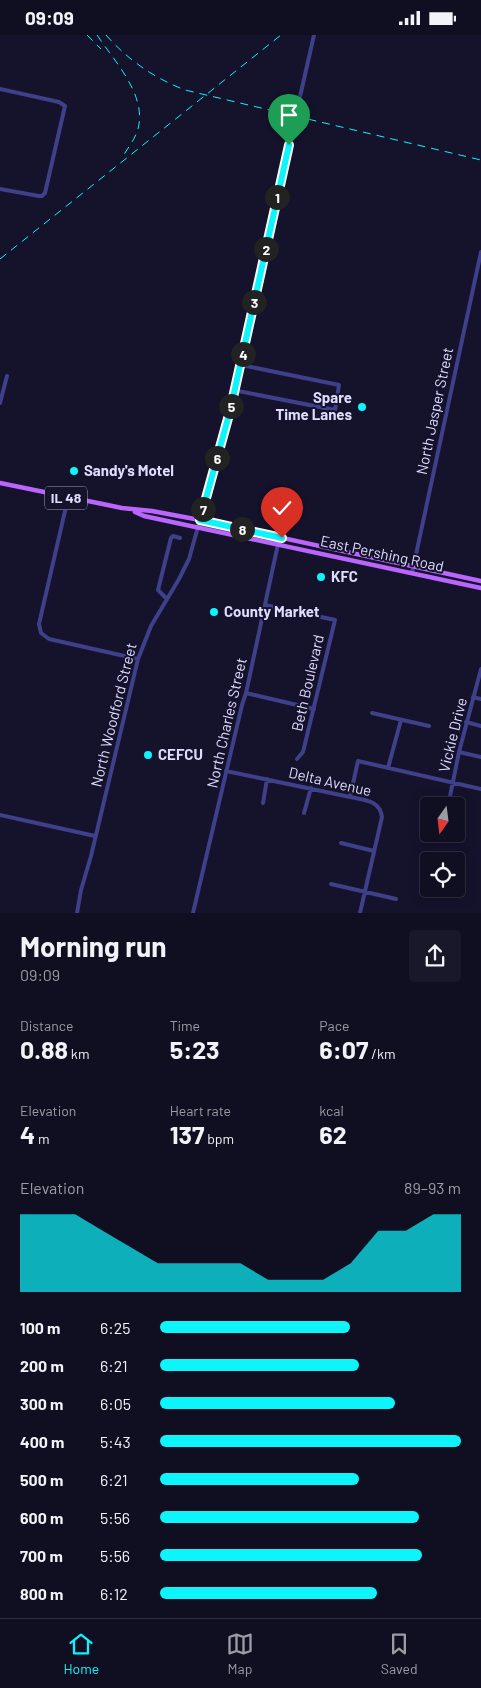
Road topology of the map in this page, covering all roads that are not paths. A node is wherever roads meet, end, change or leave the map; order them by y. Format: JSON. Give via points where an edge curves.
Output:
{"nodes":[{"id":1,"x":314,"y":35,"type":"edge"},
{"id":2,"x":0,"y":89,"type":"edge"},
{"id":3,"x":0,"y":189,"type":"edge"},
{"id":4,"x":481,"y":252,"type":"edge"},
{"id":5,"x":240,"y":365,"type":"junction"},
{"id":6,"x":7,"y":376,"type":"dead end"},
{"id":7,"x":233,"y":390,"type":"junction"},
{"id":8,"x":0,"y":403,"type":"edge"},
{"id":9,"x":0,"y":483,"type":"edge"},
{"id":10,"x":68,"y":498,"type":"junction"},
{"id":11,"x":132,"y":510,"type":"junction"},
{"id":12,"x":200,"y":520,"type":"junction"},
{"id":13,"x":198,"y":527,"type":"junction"},
{"id":14,"x":180,"y":538,"type":"dead end"},
{"id":15,"x":282,"y":538,"type":"junction"},
{"id":16,"x":278,"y":545,"type":"junction"},
{"id":17,"x":413,"y":566,"type":"junction"},
{"id":18,"x":412,"y":573,"type":"junction"},
{"id":19,"x":481,"y":581,"type":"edge"},
{"id":20,"x":481,"y":588,"type":"edge"},
{"id":21,"x":167,"y":599,"type":"junction"},
{"id":22,"x":265,"y":605,"type":"junction"},
{"id":23,"x":138,"y":659,"type":"junction"},
{"id":24,"x":481,"y":669,"type":"edge"},
{"id":25,"x":480,"y":675,"type":"edge"},
{"id":26,"x":246,"y":693,"type":"junction"},
{"id":27,"x":473,"y":697,"type":"junction"},
{"id":28,"x":481,"y":699,"type":"edge"},
{"id":29,"x":314,"y":709,"type":"junction"},
{"id":30,"x":372,"y":713,"type":"dead end"},
{"id":31,"x":400,"y":720,"type":"junction"},
{"id":32,"x":466,"y":722,"type":"junction"},
{"id":33,"x":429,"y":726,"type":"dead end"},
{"id":34,"x":481,"y":726,"type":"edge"},
{"id":35,"x":458,"y":752,"type":"junction"},
{"id":36,"x":481,"y":757,"type":"edge"},
{"id":37,"x":297,"y":759,"type":"dead end"},
{"id":38,"x":388,"y":768,"type":"junction"},
{"id":39,"x":226,"y":771,"type":"junction"},
{"id":40,"x":268,"y":779,"type":"junction"},
{"id":41,"x":452,"y":782,"type":"junction"},
{"id":42,"x":310,"y":788,"type":"junction"},
{"id":43,"x":481,"y":789,"type":"edge"},
{"id":44,"x":350,"y":797,"type":"junction"},
{"id":45,"x":450,"y":797,"type":"edge"},
{"id":46,"x":263,"y":803,"type":"dead end"},
{"id":47,"x":304,"y":813,"type":"dead end"},
{"id":48,"x":0,"y":815,"type":"edge"},
{"id":49,"x":95,"y":836,"type":"junction"},
{"id":50,"x":341,"y":843,"type":"dead end"},
{"id":51,"x":374,"y":851,"type":"junction"},
{"id":52,"x":332,"y":884,"type":"dead end"},
{"id":53,"x":364,"y":892,"type":"junction"},
{"id":54,"x":396,"y":899,"type":"dead end"},
{"id":55,"x":77,"y":913,"type":"edge"},
{"id":56,"x":193,"y":913,"type":"edge"},
{"id":57,"x":360,"y":913,"type":"edge"}],
"edges":[{"from":1,"to":5,"type":"street","name":"North Woodford Street"},
{"from":2,"to":3,"type":"street","via":[[65,106],[47,189],[42,196]]},
{"from":4,"to":17,"type":"street","name":"North Jasper Street"},
{"from":5,"to":7,"type":"street","name":"North Woodford Street"},
{"from":5,"to":7,"type":"street","via":[[339,385],[334,410]]},
{"from":6,"to":8,"type":"street"},
{"from":7,"to":12,"type":"street","name":"North Woodford Street"},
{"from":9,"to":10,"type":"main road","name":"East Pershing Road","number":"IL 48"},
{"from":10,"to":11,"type":"main road","name":"East Pershing Road","number":"IL 48"},
{"from":10,"to":23,"type":"street","via":[[39,624],[42,633],[49,639]]},
{"from":11,"to":12,"type":"main road","name":"East Pershing Road","number":"IL 48"},
{"from":11,"to":13,"type":"main road","name":"East Pershing Road","number":"IL 48","via":[[144,516]]},
{"from":12,"to":13,"type":"street","name":"North Woodford Street"},
{"from":12,"to":15,"type":"main road","name":"East Pershing Road","number":"IL 48"},
{"from":13,"to":16,"type":"main road","name":"East Pershing Road","number":"IL 48"},
{"from":13,"to":21,"type":"street","name":"North Woodford Street","via":[[189,559]]},
{"from":14,"to":21,"type":"street","via":[[171,538],[158,590]]},
{"from":15,"to":16,"type":"street","name":"North Charles Street"},
{"from":15,"to":17,"type":"main road","name":"East Pershing Road","number":"IL 48"},
{"from":16,"to":18,"type":"main road","name":"East Pershing Road","number":"IL 48"},
{"from":16,"to":22,"type":"street","name":"North Charles Street"},
{"from":17,"to":18,"type":"street","name":"North Jasper Street"},
{"from":17,"to":19,"type":"main road","name":"East Pershing Road","number":"IL 48"},
{"from":18,"to":20,"type":"main road","name":"East Pershing Road","number":"IL 48"},
{"from":21,"to":23,"type":"street","name":"North Woodford Street","via":[[151,626]]},
{"from":22,"to":26,"type":"street","name":"North Charles Street"},
{"from":22,"to":29,"type":"street","name":"Beth Boulevard","via":[[335,620]]},
{"from":23,"to":49,"type":"street","name":"North Woodford Street"},
{"from":24,"to":25,"type":"street","name":"Vickie Drive"},
{"from":25,"to":27,"type":"street","name":"Vickie Drive"},
{"from":26,"to":29,"type":"street"},
{"from":26,"to":39,"type":"street","name":"North Charles Street"},
{"from":27,"to":28,"type":"street"},
{"from":27,"to":32,"type":"street","name":"Vickie Drive"},
{"from":29,"to":37,"type":"street","name":"Beth Boulevard","via":[[303,753]]},
{"from":30,"to":31,"type":"street"},
{"from":31,"to":33,"type":"street"},
{"from":31,"to":38,"type":"street"},
{"from":32,"to":34,"type":"street"},
{"from":32,"to":35,"type":"street","name":"Vickie Drive"},
{"from":35,"to":36,"type":"street"},
{"from":35,"to":41,"type":"street","name":"Vickie Drive"},
{"from":38,"to":41,"type":"street"},
{"from":38,"to":44,"type":"street","via":[[358,761]]},
{"from":39,"to":40,"type":"street","name":"Delta Avenue"},
{"from":39,"to":56,"type":"street","name":"North Charles Street"},
{"from":40,"to":42,"type":"street","name":"Delta Avenue"},
{"from":40,"to":46,"type":"street"},
{"from":41,"to":43,"type":"street"},
{"from":41,"to":45,"type":"street","name":"Vickie Drive"},
{"from":42,"to":44,"type":"street","name":"Delta Avenue"},
{"from":42,"to":47,"type":"street"},
{"from":44,"to":51,"type":"street","name":"Delta Avenue","via":[[369,801],[381,809]]},
{"from":48,"to":49,"type":"street"},
{"from":49,"to":55,"type":"street","name":"North Woodford Street"},
{"from":50,"to":51,"type":"street"},
{"from":51,"to":53,"type":"street","name":"Delta Avenue"},
{"from":52,"to":53,"type":"street"},
{"from":53,"to":54,"type":"street"},
{"from":53,"to":57,"type":"street","name":"Delta Avenue"}]}
